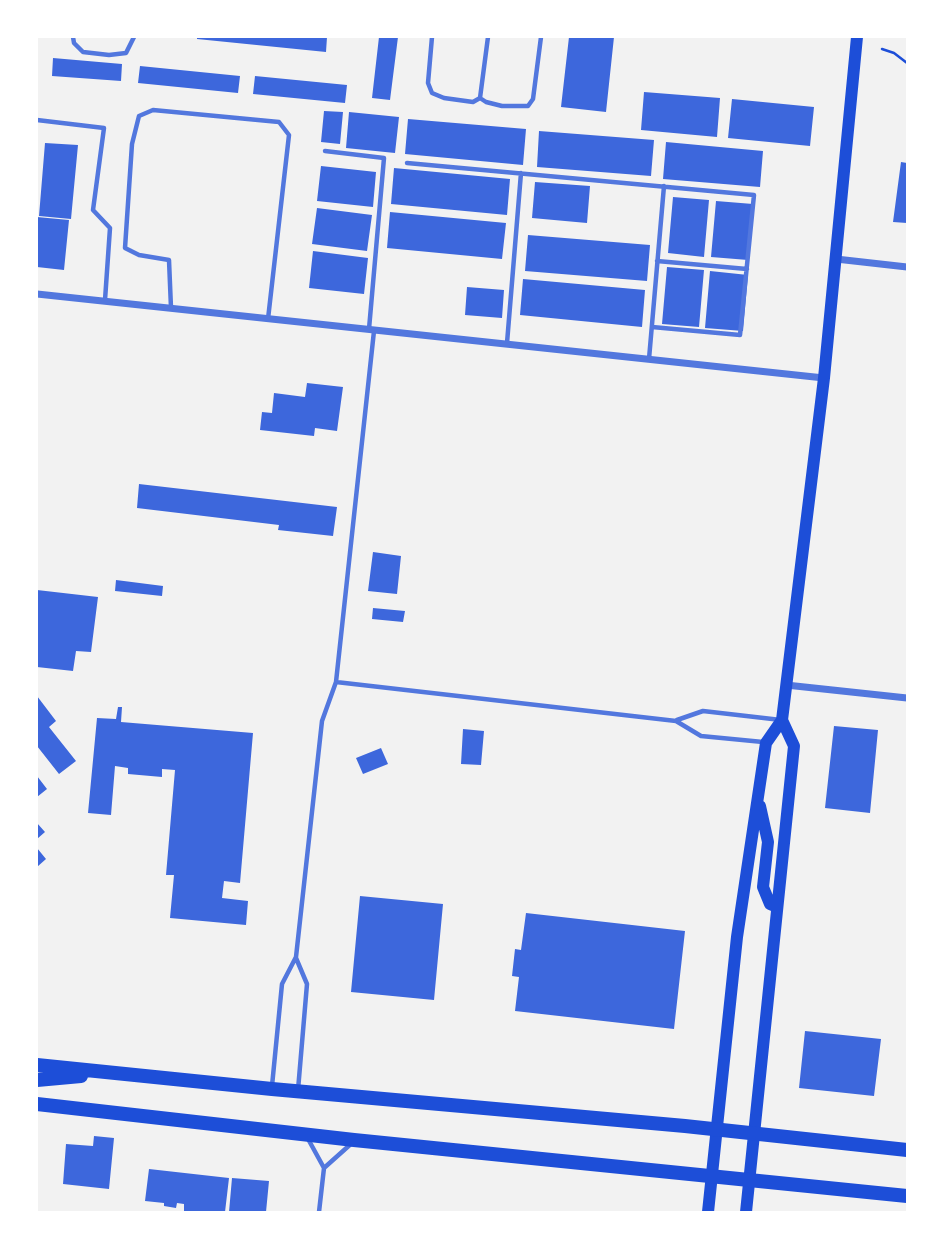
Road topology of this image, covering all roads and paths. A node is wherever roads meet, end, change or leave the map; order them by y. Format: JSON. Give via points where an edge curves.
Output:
{"nodes":[{"id":1,"x":73,"y":37,"type":"edge"},
{"id":2,"x":134,"y":37,"type":"edge"},
{"id":3,"x":432,"y":37,"type":"edge"},
{"id":4,"x":488,"y":37,"type":"edge"},
{"id":5,"x":541,"y":37,"type":"edge"},
{"id":6,"x":857,"y":37,"type":"edge"},
{"id":7,"x":882,"y":49,"type":"dead end"},
{"id":8,"x":907,"y":63,"type":"edge"},
{"id":9,"x":480,"y":98,"type":"junction"},
{"id":10,"x":37,"y":120,"type":"edge"},
{"id":11,"x":325,"y":151,"type":"dead end"},
{"id":12,"x":407,"y":163,"type":"dead end"},
{"id":13,"x":522,"y":173,"type":"junction"},
{"id":14,"x":663,"y":186,"type":"junction"},
{"id":15,"x":836,"y":259,"type":"junction"},
{"id":16,"x":657,"y":261,"type":"junction"},
{"id":17,"x":907,"y":267,"type":"edge"},
{"id":18,"x":747,"y":269,"type":"junction"},
{"id":19,"x":37,"y":294,"type":"edge"},
{"id":20,"x":105,"y":301,"type":"junction"},
{"id":21,"x":171,"y":308,"type":"junction"},
{"id":22,"x":268,"y":318,"type":"junction"},
{"id":23,"x":652,"y":327,"type":"junction"},
{"id":24,"x":372,"y":330,"type":"junction"},
{"id":25,"x":506,"y":344,"type":"junction"},
{"id":26,"x":649,"y":359,"type":"junction"},
{"id":27,"x":824,"y":378,"type":"junction"},
{"id":28,"x":336,"y":682,"type":"junction"},
{"id":29,"x":786,"y":685,"type":"junction"},
{"id":30,"x":907,"y":698,"type":"edge"},
{"id":31,"x":782,"y":720,"type":"junction"},
{"id":32,"x":676,"y":721,"type":"junction"},
{"id":33,"x":766,"y":743,"type":"junction"},
{"id":34,"x":759,"y":799,"type":"junction"},
{"id":35,"x":777,"y":907,"type":"junction"},
{"id":36,"x":296,"y":957,"type":"junction"},
{"id":37,"x":37,"y":1065,"type":"edge"},
{"id":38,"x":114,"y":1073,"type":"junction"},
{"id":39,"x":37,"y":1080,"type":"edge"},
{"id":40,"x":272,"y":1089,"type":"junction"},
{"id":41,"x":298,"y":1091,"type":"junction"},
{"id":42,"x":37,"y":1104,"type":"edge"},
{"id":43,"x":718,"y":1130,"type":"junction"},
{"id":44,"x":755,"y":1134,"type":"junction"},
{"id":45,"x":305,"y":1135,"type":"junction"},
{"id":46,"x":354,"y":1140,"type":"junction"},
{"id":47,"x":907,"y":1150,"type":"edge"},
{"id":48,"x":324,"y":1168,"type":"junction"},
{"id":49,"x":713,"y":1176,"type":"junction"},
{"id":50,"x":750,"y":1180,"type":"junction"},
{"id":51,"x":907,"y":1196,"type":"edge"},
{"id":52,"x":319,"y":1212,"type":"edge"},
{"id":53,"x":708,"y":1212,"type":"edge"},
{"id":54,"x":746,"y":1212,"type":"edge"}],
"edges":[{"from":1,"to":2,"type":"lane","via":[[83,52],[109,55],[125,53]]},
{"from":3,"to":9,"type":"lane","via":[[428,83],[432,93],[473,102]]},
{"from":4,"to":9,"type":"lane"},
{"from":5,"to":9,"type":"lane","via":[[533,99],[528,106],[502,106]]},
{"from":6,"to":15,"type":"main road"},
{"from":7,"to":8,"type":"path"},
{"from":10,"to":20,"type":"lane","via":[[104,128],[93,210],[110,228]]},
{"from":11,"to":24,"type":"lane","via":[[384,158]]},
{"from":12,"to":13,"type":"lane"},
{"from":13,"to":14,"type":"lane"},
{"from":13,"to":25,"type":"lane"},
{"from":14,"to":16,"type":"lane"},
{"from":14,"to":18,"type":"lane","via":[[754,195]]},
{"from":15,"to":17,"type":"street"},
{"from":15,"to":27,"type":"main road"},
{"from":16,"to":18,"type":"lane"},
{"from":16,"to":23,"type":"lane"},
{"from":18,"to":23,"type":"lane","via":[[740,335]]},
{"from":19,"to":20,"type":"street"},
{"from":20,"to":21,"type":"street"},
{"from":21,"to":22,"type":"street"},
{"from":21,"to":22,"type":"lane","via":[[169,260],[125,248],[132,144],[139,117],[153,110],[279,122],[289,135]]},
{"from":22,"to":24,"type":"street"},
{"from":23,"to":26,"type":"lane"},
{"from":24,"to":25,"type":"street"},
{"from":24,"to":28,"type":"lane"},
{"from":25,"to":26,"type":"street"},
{"from":26,"to":27,"type":"street"},
{"from":27,"to":29,"type":"main road"},
{"from":28,"to":32,"type":"lane"},
{"from":28,"to":36,"type":"lane","via":[[322,720]]},
{"from":29,"to":30,"type":"street"},
{"from":29,"to":31,"type":"main road"},
{"from":31,"to":32,"type":"lane","via":[[703,711]]},
{"from":31,"to":33,"type":"main road"},
{"from":31,"to":35,"type":"main road","via":[[794,746]]},
{"from":32,"to":33,"type":"lane","via":[[701,736]]},
{"from":33,"to":34,"type":"main road"},
{"from":34,"to":35,"type":"main road","via":[[768,842],[762,887],[770,904]]},
{"from":34,"to":43,"type":"main road","via":[[737,937]]},
{"from":35,"to":44,"type":"main road"},
{"from":36,"to":40,"type":"lane","via":[[282,984]]},
{"from":36,"to":41,"type":"lane","via":[[307,984]]},
{"from":37,"to":38,"type":"main road"},
{"from":38,"to":39,"type":"main road"},
{"from":38,"to":40,"type":"main road"},
{"from":40,"to":41,"type":"main road"},
{"from":41,"to":43,"type":"main road"},
{"from":42,"to":45,"type":"main road"},
{"from":43,"to":44,"type":"main road"},
{"from":43,"to":49,"type":"main road"},
{"from":44,"to":47,"type":"main road"},
{"from":44,"to":50,"type":"main road"},
{"from":45,"to":46,"type":"main road"},
{"from":45,"to":48,"type":"lane"},
{"from":46,"to":48,"type":"lane"},
{"from":46,"to":49,"type":"main road"},
{"from":48,"to":52,"type":"lane"},
{"from":49,"to":50,"type":"main road"},
{"from":49,"to":53,"type":"main road"},
{"from":50,"to":51,"type":"main road"},
{"from":50,"to":54,"type":"main road"}]}
